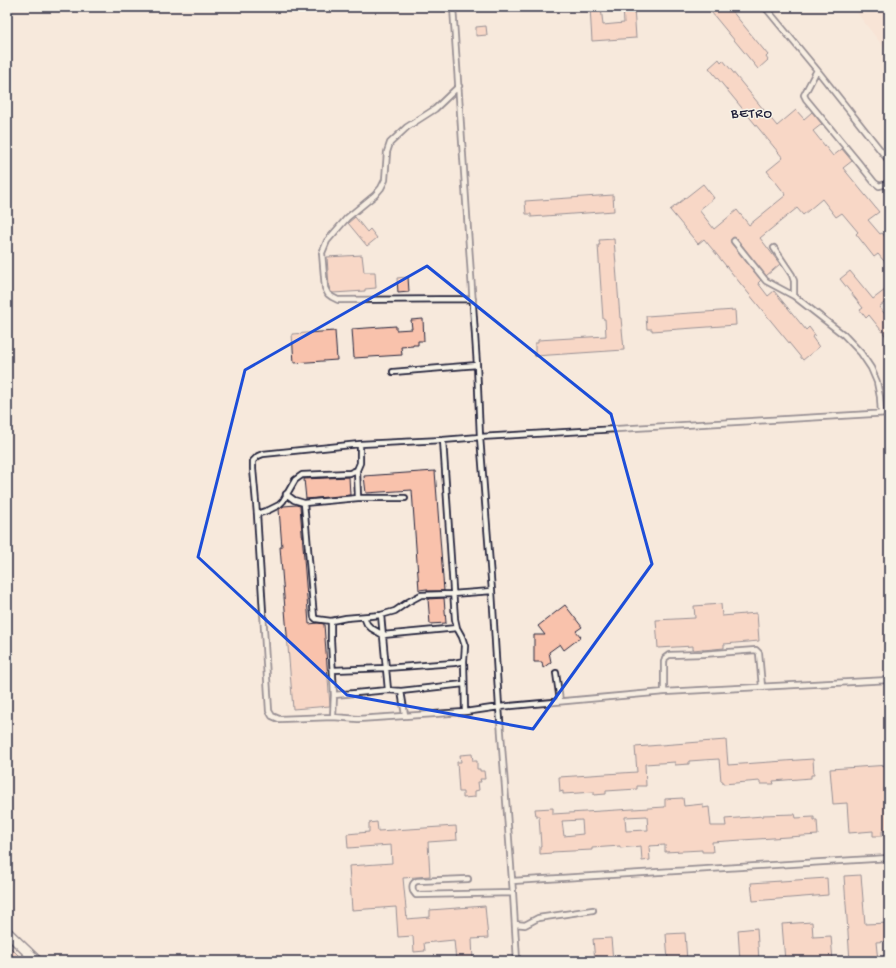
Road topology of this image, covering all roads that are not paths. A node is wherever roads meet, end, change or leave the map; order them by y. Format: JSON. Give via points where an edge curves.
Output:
{"nodes":[{"id":1,"x":453,"y":7,"type":"edge"},
{"id":2,"x":765,"y":7,"type":"edge"},
{"id":3,"x":817,"y":70,"type":"junction"},
{"id":4,"x":459,"y":86,"type":"junction"},
{"id":5,"x":889,"y":160,"type":"edge"},
{"id":6,"x":889,"y":182,"type":"edge"},
{"id":7,"x":734,"y":241,"type":"dead end"},
{"id":8,"x":774,"y":248,"type":"dead end"},
{"id":9,"x":794,"y":296,"type":"junction"},
{"id":10,"x":473,"y":299,"type":"junction"},
{"id":11,"x":477,"y":365,"type":"junction"},
{"id":12,"x":393,"y":372,"type":"dead end"},
{"id":13,"x":881,"y":413,"type":"junction"},
{"id":14,"x":889,"y":413,"type":"edge"},
{"id":15,"x":480,"y":437,"type":"junction"},
{"id":16,"x":442,"y":440,"type":"junction"},
{"id":17,"x":360,"y":444,"type":"junction"},
{"id":18,"x":357,"y":470,"type":"junction"},
{"id":19,"x":286,"y":494,"type":"junction"},
{"id":20,"x":358,"y":498,"type":"junction"},
{"id":21,"x":406,"y":498,"type":"dead end"},
{"id":22,"x":304,"y":503,"type":"junction"},
{"id":23,"x":257,"y":514,"type":"junction"},
{"id":24,"x":492,"y":590,"type":"junction"},
{"id":25,"x":452,"y":594,"type":"junction"},
{"id":26,"x":381,"y":615,"type":"junction"},
{"id":27,"x":364,"y":617,"type":"junction"},
{"id":28,"x":331,"y":621,"type":"junction"},
{"id":29,"x":457,"y":628,"type":"junction"},
{"id":30,"x":383,"y":635,"type":"junction"},
{"id":31,"x":464,"y":661,"type":"junction"},
{"id":32,"x":386,"y":668,"type":"junction"},
{"id":33,"x":333,"y":670,"type":"junction"},
{"id":34,"x":556,"y":674,"type":"dead end"},
{"id":35,"x":889,"y":680,"type":"edge"},
{"id":36,"x":464,"y":684,"type":"junction"},
{"id":37,"x":762,"y":687,"type":"junction"},
{"id":38,"x":388,"y":690,"type":"junction"},
{"id":39,"x":401,"y":691,"type":"junction"},
{"id":40,"x":664,"y":692,"type":"junction"},
{"id":41,"x":334,"y":696,"type":"junction"},
{"id":42,"x":560,"y":701,"type":"junction"},
{"id":43,"x":499,"y":707,"type":"junction"},
{"id":44,"x":465,"y":712,"type":"junction"},
{"id":45,"x":405,"y":715,"type":"junction"},
{"id":46,"x":333,"y":717,"type":"junction"},
{"id":47,"x":889,"y":858,"type":"edge"},
{"id":48,"x":468,"y":879,"type":"dead end"},
{"id":49,"x":512,"y":881,"type":"junction"},
{"id":50,"x":513,"y":893,"type":"junction"},
{"id":51,"x":593,"y":910,"type":"dead end"},
{"id":52,"x":515,"y":924,"type":"junction"},
{"id":53,"x":7,"y":932,"type":"edge"},
{"id":54,"x":37,"y":961,"type":"edge"},
{"id":55,"x":517,"y":961,"type":"edge"}],
"edges":[{"from":1,"to":4,"type":"lane"},
{"from":2,"to":3,"type":"lane"},
{"from":3,"to":5,"type":"lane"},
{"from":3,"to":6,"type":"lane","via":[[804,96],[874,182],[880,186]]},
{"from":4,"to":10,"type":"lane"},
{"from":4,"to":10,"type":"lane","via":[[435,109],[390,143],[385,180],[381,188],[347,218],[327,242],[322,253],[325,288],[328,294],[338,300]]},
{"from":7,"to":9,"type":"lane","via":[[766,281]]},
{"from":8,"to":9,"type":"lane","via":[[792,275]]},
{"from":9,"to":13,"type":"lane","via":[[844,335],[861,353],[877,382]]},
{"from":10,"to":11,"type":"lane"},
{"from":11,"to":12,"type":"lane"},
{"from":11,"to":15,"type":"lane"},
{"from":13,"to":14,"type":"lane"},
{"from":13,"to":15,"type":"lane"},
{"from":15,"to":16,"type":"lane"},
{"from":15,"to":24,"type":"lane"},
{"from":16,"to":17,"type":"lane"},
{"from":16,"to":25,"type":"lane"},
{"from":17,"to":18,"type":"lane","via":[[360,463]]},
{"from":17,"to":23,"type":"lane","via":[[258,456],[253,461]]},
{"from":18,"to":19,"type":"lane","via":[[350,473],[302,475],[295,480]]},
{"from":18,"to":20,"type":"lane"},
{"from":19,"to":22,"type":"lane"},
{"from":19,"to":23,"type":"lane","via":[[279,505]]},
{"from":20,"to":21,"type":"lane"},
{"from":20,"to":22,"type":"lane"},
{"from":22,"to":28,"type":"lane","via":[[314,617]]},
{"from":23,"to":46,"type":"lane","via":[[269,711],[272,716],[280,719]]},
{"from":24,"to":25,"type":"lane"},
{"from":24,"to":43,"type":"lane"},
{"from":25,"to":26,"type":"lane","via":[[421,595],[395,611]]},
{"from":25,"to":29,"type":"lane"},
{"from":26,"to":27,"type":"lane"},
{"from":26,"to":30,"type":"lane"},
{"from":27,"to":28,"type":"lane"},
{"from":27,"to":30,"type":"lane","via":[[371,628]]},
{"from":28,"to":33,"type":"lane"},
{"from":29,"to":30,"type":"lane"},
{"from":29,"to":31,"type":"lane","via":[[465,646]]},
{"from":30,"to":32,"type":"lane"},
{"from":31,"to":32,"type":"lane"},
{"from":31,"to":36,"type":"lane"},
{"from":32,"to":33,"type":"lane"},
{"from":32,"to":38,"type":"lane"},
{"from":33,"to":41,"type":"lane"},
{"from":34,"to":42,"type":"lane"},
{"from":35,"to":37,"type":"lane"},
{"from":36,"to":39,"type":"lane"},
{"from":36,"to":44,"type":"lane"},
{"from":37,"to":40,"type":"lane"},
{"from":37,"to":40,"type":"lane","via":[[759,653],[756,650],[669,655],[664,662]]},
{"from":38,"to":39,"type":"lane"},
{"from":38,"to":41,"type":"lane"},
{"from":39,"to":45,"type":"lane"},
{"from":40,"to":42,"type":"lane"},
{"from":41,"to":46,"type":"lane"},
{"from":42,"to":43,"type":"lane"},
{"from":43,"to":44,"type":"lane"},
{"from":43,"to":49,"type":"lane"},
{"from":44,"to":45,"type":"lane"},
{"from":45,"to":46,"type":"lane"},
{"from":47,"to":49,"type":"lane"},
{"from":48,"to":50,"type":"lane","via":[[417,881],[412,885],[416,895]]},
{"from":49,"to":50,"type":"lane"},
{"from":50,"to":52,"type":"lane"},
{"from":51,"to":52,"type":"lane","via":[[538,918],[525,925]]},
{"from":52,"to":55,"type":"lane"},
{"from":53,"to":54,"type":"street"}]}
